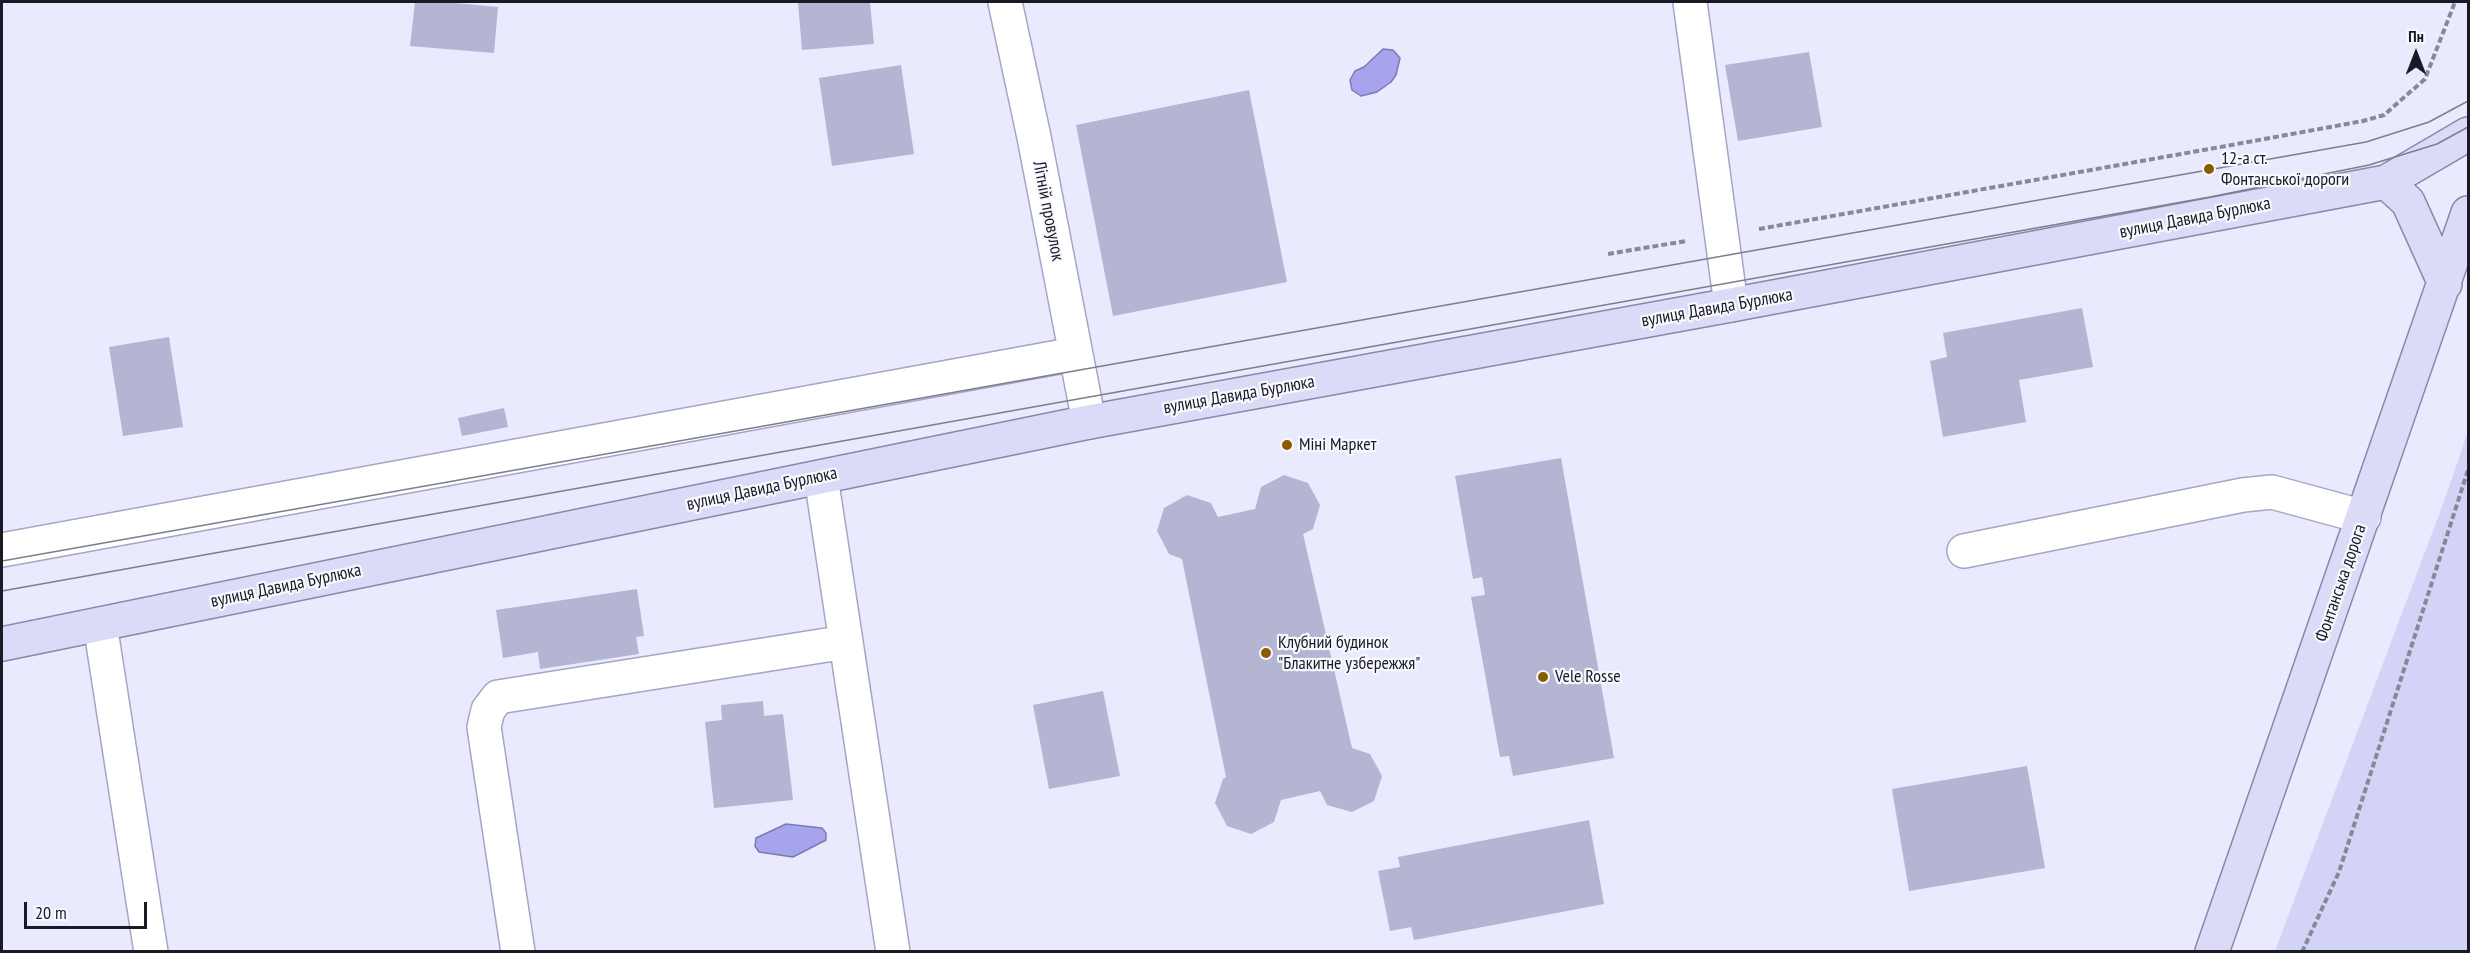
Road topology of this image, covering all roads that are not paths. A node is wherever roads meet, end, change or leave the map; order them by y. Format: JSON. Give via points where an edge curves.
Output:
{"nodes":[{"id":1,"x":1005,"y":2,"type":"edge"},
{"id":2,"x":1690,"y":2,"type":"edge"},
{"id":3,"x":2469,"y":134,"type":"edge"},
{"id":4,"x":2386,"y":182,"type":"junction"},
{"id":5,"x":2469,"y":213,"type":"edge"},
{"id":6,"x":2445,"y":284,"type":"junction"},
{"id":7,"x":1731,"y":305,"type":"junction"},
{"id":8,"x":1075,"y":354,"type":"junction"},
{"id":9,"x":1089,"y":422,"type":"junction"},
{"id":10,"x":821,"y":477,"type":"junction"},
{"id":11,"x":2364,"y":517,"type":"junction"},
{"id":12,"x":2,"y":550,"type":"edge"},
{"id":13,"x":1964,"y":551,"type":"dead end"},
{"id":14,"x":100,"y":624,"type":"junction"},
{"id":15,"x":846,"y":642,"type":"junction"},
{"id":16,"x":2,"y":644,"type":"edge"},
{"id":17,"x":151,"y":951,"type":"edge"},
{"id":18,"x":518,"y":951,"type":"edge"},
{"id":19,"x":893,"y":951,"type":"edge"},
{"id":20,"x":2212,"y":951,"type":"edge"}],
"edges":[{"from":1,"to":8,"type":"street","name":"Літній провулок"},
{"from":2,"to":7,"type":"street"},
{"from":3,"to":4,"type":"main road","name":"вулиця Давида Бурлюка"},
{"from":4,"to":6,"type":"main road","via":[[2408,202]]},
{"from":4,"to":7,"type":"main road","name":"вулиця Давида Бурлюка"},
{"from":5,"to":6,"type":"main road","name":"Фонтанська дорога"},
{"from":6,"to":11,"type":"main road","name":"Фонтанська дорога"},
{"from":7,"to":9,"type":"main road","name":"вулиця Давида Бурлюка"},
{"from":8,"to":9,"type":"street","name":"Літній провулок"},
{"from":8,"to":12,"type":"street"},
{"from":9,"to":10,"type":"main road","name":"вулиця Давида Бурлюка"},
{"from":10,"to":14,"type":"main road","name":"вулиця Давида Бурлюка"},
{"from":10,"to":15,"type":"street"},
{"from":11,"to":13,"type":"street","via":[[2272,492]]},
{"from":11,"to":20,"type":"main road","name":"Фонтанська дорога"},
{"from":14,"to":16,"type":"main road","name":"вулиця Давида Бурлюка"},
{"from":14,"to":17,"type":"street"},
{"from":15,"to":18,"type":"street","via":[[498,697],[488,710],[484,727]]},
{"from":15,"to":19,"type":"street"}]}
